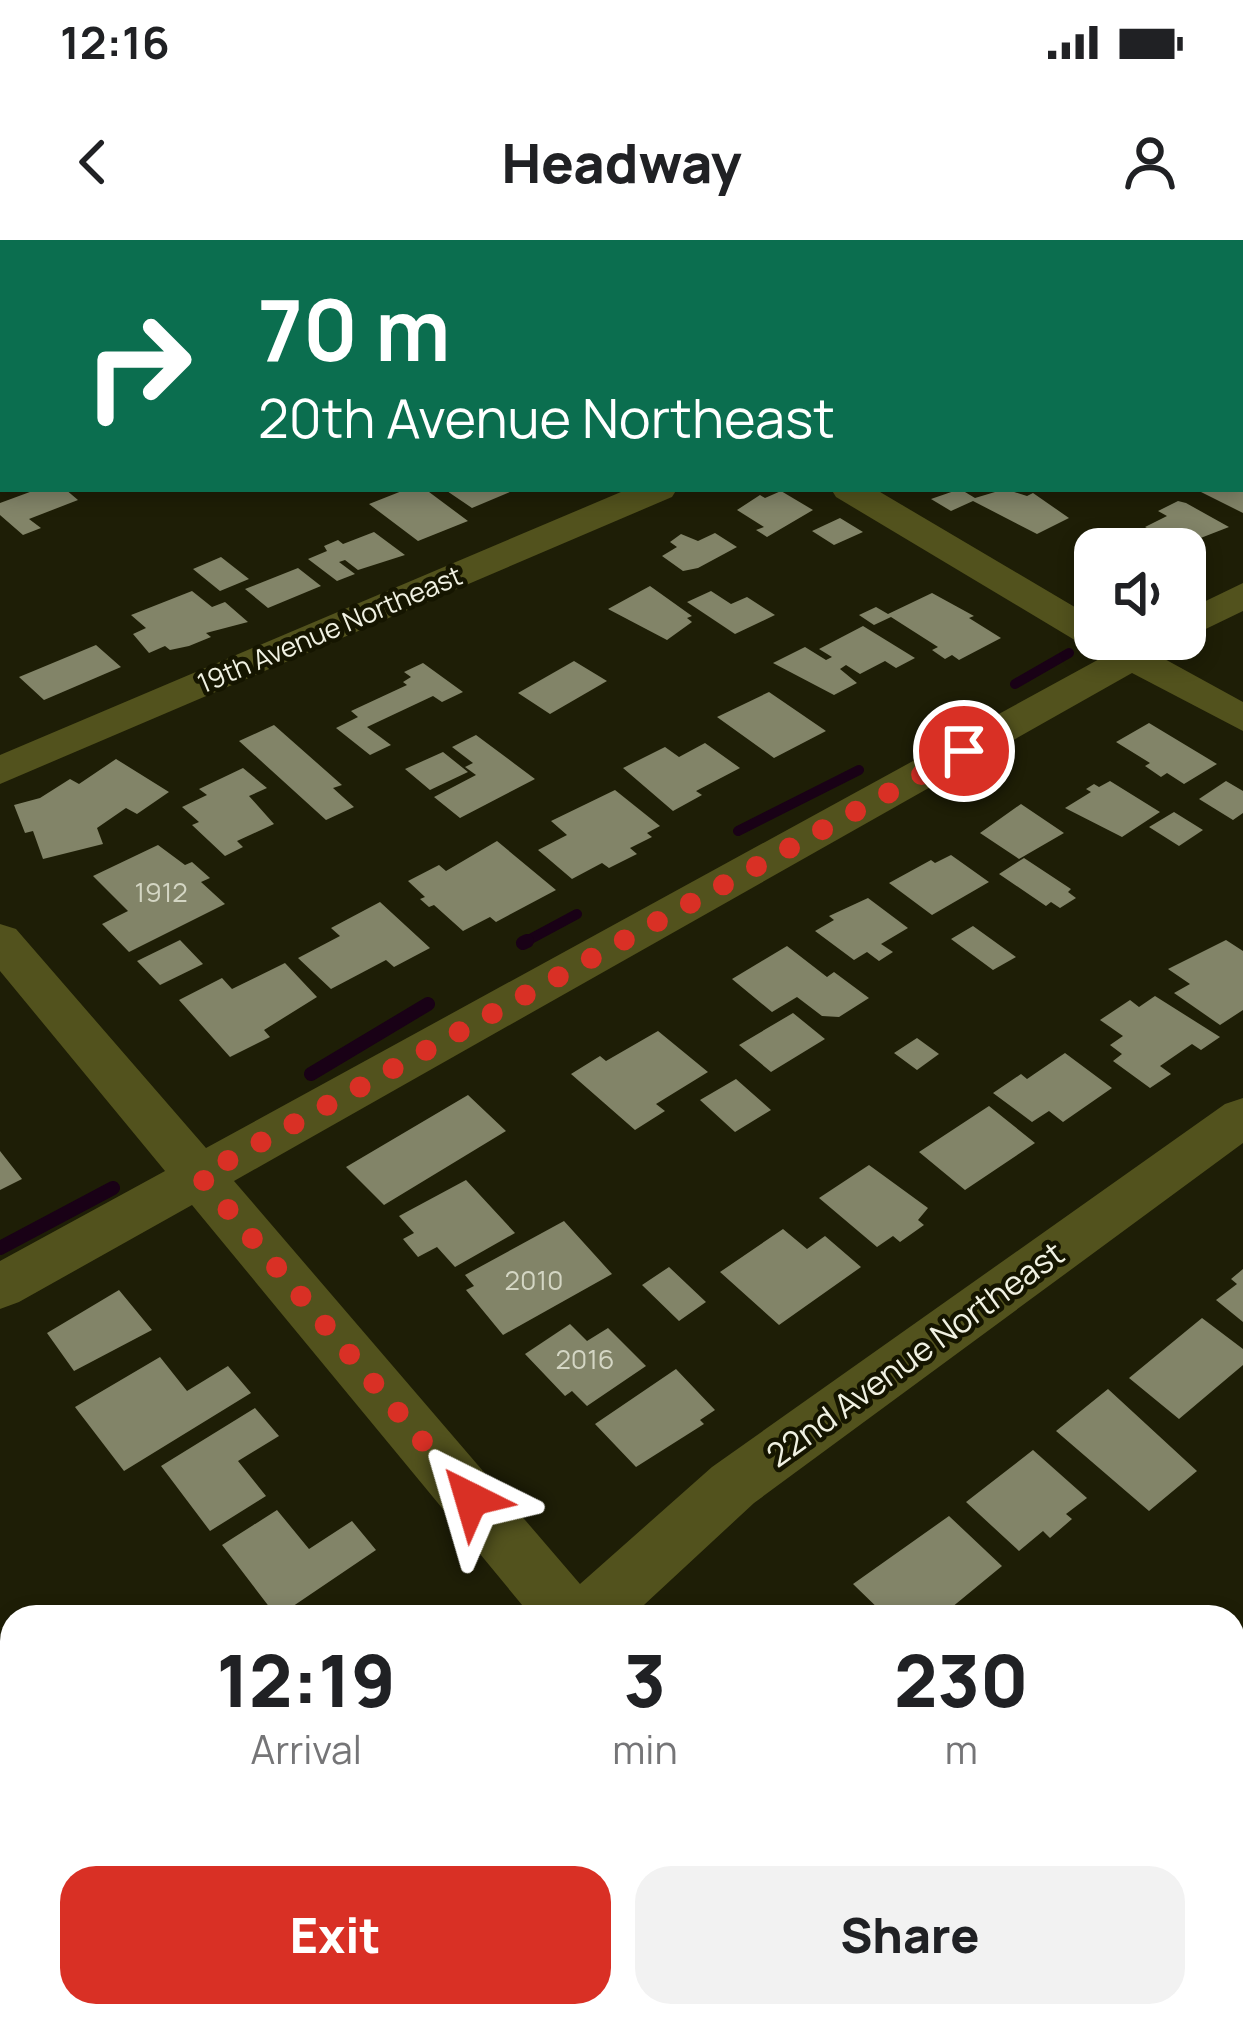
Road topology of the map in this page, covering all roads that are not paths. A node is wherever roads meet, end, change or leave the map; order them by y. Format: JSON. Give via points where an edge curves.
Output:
{"nodes":[{"id":1,"x":652,"y":492,"type":"edge"},
{"id":2,"x":854,"y":492,"type":"edge"},
{"id":3,"x":1243,"y":595,"type":"edge"},
{"id":4,"x":1206,"y":615,"type":"edge"},
{"id":5,"x":1074,"y":616,"type":"edge"},
{"id":6,"x":1093,"y":660,"type":"edge"},
{"id":7,"x":1149,"y":660,"type":"edge"},
{"id":8,"x":1243,"y":719,"type":"edge"},
{"id":9,"x":0,"y":771,"type":"edge"},
{"id":10,"x":0,"y":940,"type":"edge"},
{"id":11,"x":1243,"y":1118,"type":"edge"},
{"id":12,"x":200,"y":1176,"type":"junction"},
{"id":13,"x":0,"y":1287,"type":"edge"},
{"id":14,"x":572,"y":1605,"type":"edge"},
{"id":15,"x":582,"y":1605,"type":"edge"}],
"edges":[{"from":1,"to":9,"type":"street","name":"19th Avenue Northeast"},
{"from":2,"to":5,"type":"street"},
{"from":3,"to":4,"type":"street"},
{"from":6,"to":12,"type":"street"},
{"from":7,"to":8,"type":"street"},
{"from":10,"to":12,"type":"street"},
{"from":11,"to":15,"type":"street","name":"22nd Avenue Northeast","via":[[733,1485]]},
{"from":12,"to":13,"type":"street"},
{"from":12,"to":14,"type":"street"}]}
